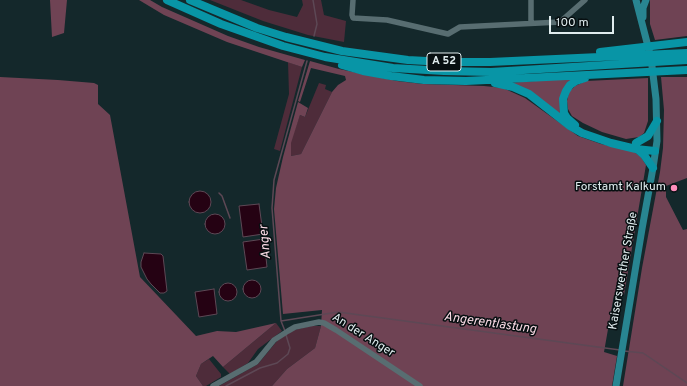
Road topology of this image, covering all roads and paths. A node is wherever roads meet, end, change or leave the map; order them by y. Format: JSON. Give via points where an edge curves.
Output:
{"nodes":[{"id":1,"x":167,"y":0,"type":"edge"},
{"id":2,"x":190,"y":0,"type":"edge"},
{"id":3,"x":353,"y":0,"type":"edge"},
{"id":4,"x":531,"y":0,"type":"edge"},
{"id":5,"x":585,"y":0,"type":"edge"},
{"id":6,"x":636,"y":0,"type":"edge"},
{"id":7,"x":646,"y":0,"type":"edge"},
{"id":8,"x":531,"y":23,"type":"junction"},
{"id":9,"x":643,"y":23,"type":"junction"},
{"id":10,"x":683,"y":42,"type":"edge"},
{"id":11,"x":687,"y":53,"type":"edge"},
{"id":12,"x":325,"y":57,"type":"junction"},
{"id":13,"x":564,"y":58,"type":"junction"},
{"id":14,"x":687,"y":60,"type":"edge"},
{"id":15,"x":649,"y":63,"type":"junction"},
{"id":16,"x":687,"y":66,"type":"edge"},
{"id":17,"x":687,"y":70,"type":"edge"},
{"id":18,"x":606,"y":75,"type":"junction"},
{"id":19,"x":466,"y":81,"type":"junction"},
{"id":20,"x":657,"y":121,"type":"junction"},
{"id":21,"x":636,"y":146,"type":"junction"},
{"id":22,"x":656,"y":148,"type":"junction"},
{"id":23,"x":653,"y":168,"type":"junction"},
{"id":24,"x":213,"y":386,"type":"edge"},
{"id":25,"x":420,"y":386,"type":"edge"},
{"id":26,"x":616,"y":386,"type":"edge"}],
"edges":[{"from":1,"to":12,"type":"highway","number":"A 52","via":[[255,37]]},
{"from":2,"to":13,"type":"highway","number":"A 52","via":[[279,35],[371,56],[454,63]]},
{"from":3,"to":8,"type":"street","via":[[352,17],[388,20],[445,34],[460,27]]},
{"from":4,"to":8,"type":"street"},
{"from":5,"to":8,"type":"street","via":[[560,22]]},
{"from":6,"to":9,"type":"main road","name":"Kaiserswerther Straße"},
{"from":7,"to":9,"type":"main road"},
{"from":9,"to":20,"type":"main road","name":"Kaiserswerther Straße","via":[[654,83]]},
{"from":10,"to":13,"type":"highway","number":"A 52","via":[[578,54]]},
{"from":11,"to":13,"type":"highway","number":"A 52"},
{"from":12,"to":15,"type":"highway","number":"A 52","via":[[393,68],[466,72]]},
{"from":12,"to":19,"type":"highway","via":[[337,63],[391,76]]},
{"from":14,"to":15,"type":"highway","number":"A 52"},
{"from":15,"to":16,"type":"highway"},
{"from":17,"to":18,"type":"highway"},
{"from":18,"to":19,"type":"highway"},
{"from":18,"to":21,"type":"highway","via":[[583,78],[570,85],[563,99],[564,113],[570,121],[585,131]]},
{"from":19,"to":21,"type":"highway","via":[[518,88],[582,133],[598,140]]},
{"from":20,"to":21,"type":"highway","via":[[648,136]]},
{"from":20,"to":22,"type":"main road","name":"Kaiserswerther Straße"},
{"from":21,"to":22,"type":"highway"},
{"from":21,"to":23,"type":"highway"},
{"from":22,"to":23,"type":"main road","name":"Kaiserswerther Straße"},
{"from":23,"to":26,"type":"main road","name":"Kaiserswerther Straße"},
{"from":24,"to":25,"type":"street","name":"An der Anger","via":[[256,362],[274,340],[285,332],[319,322]]}]}
